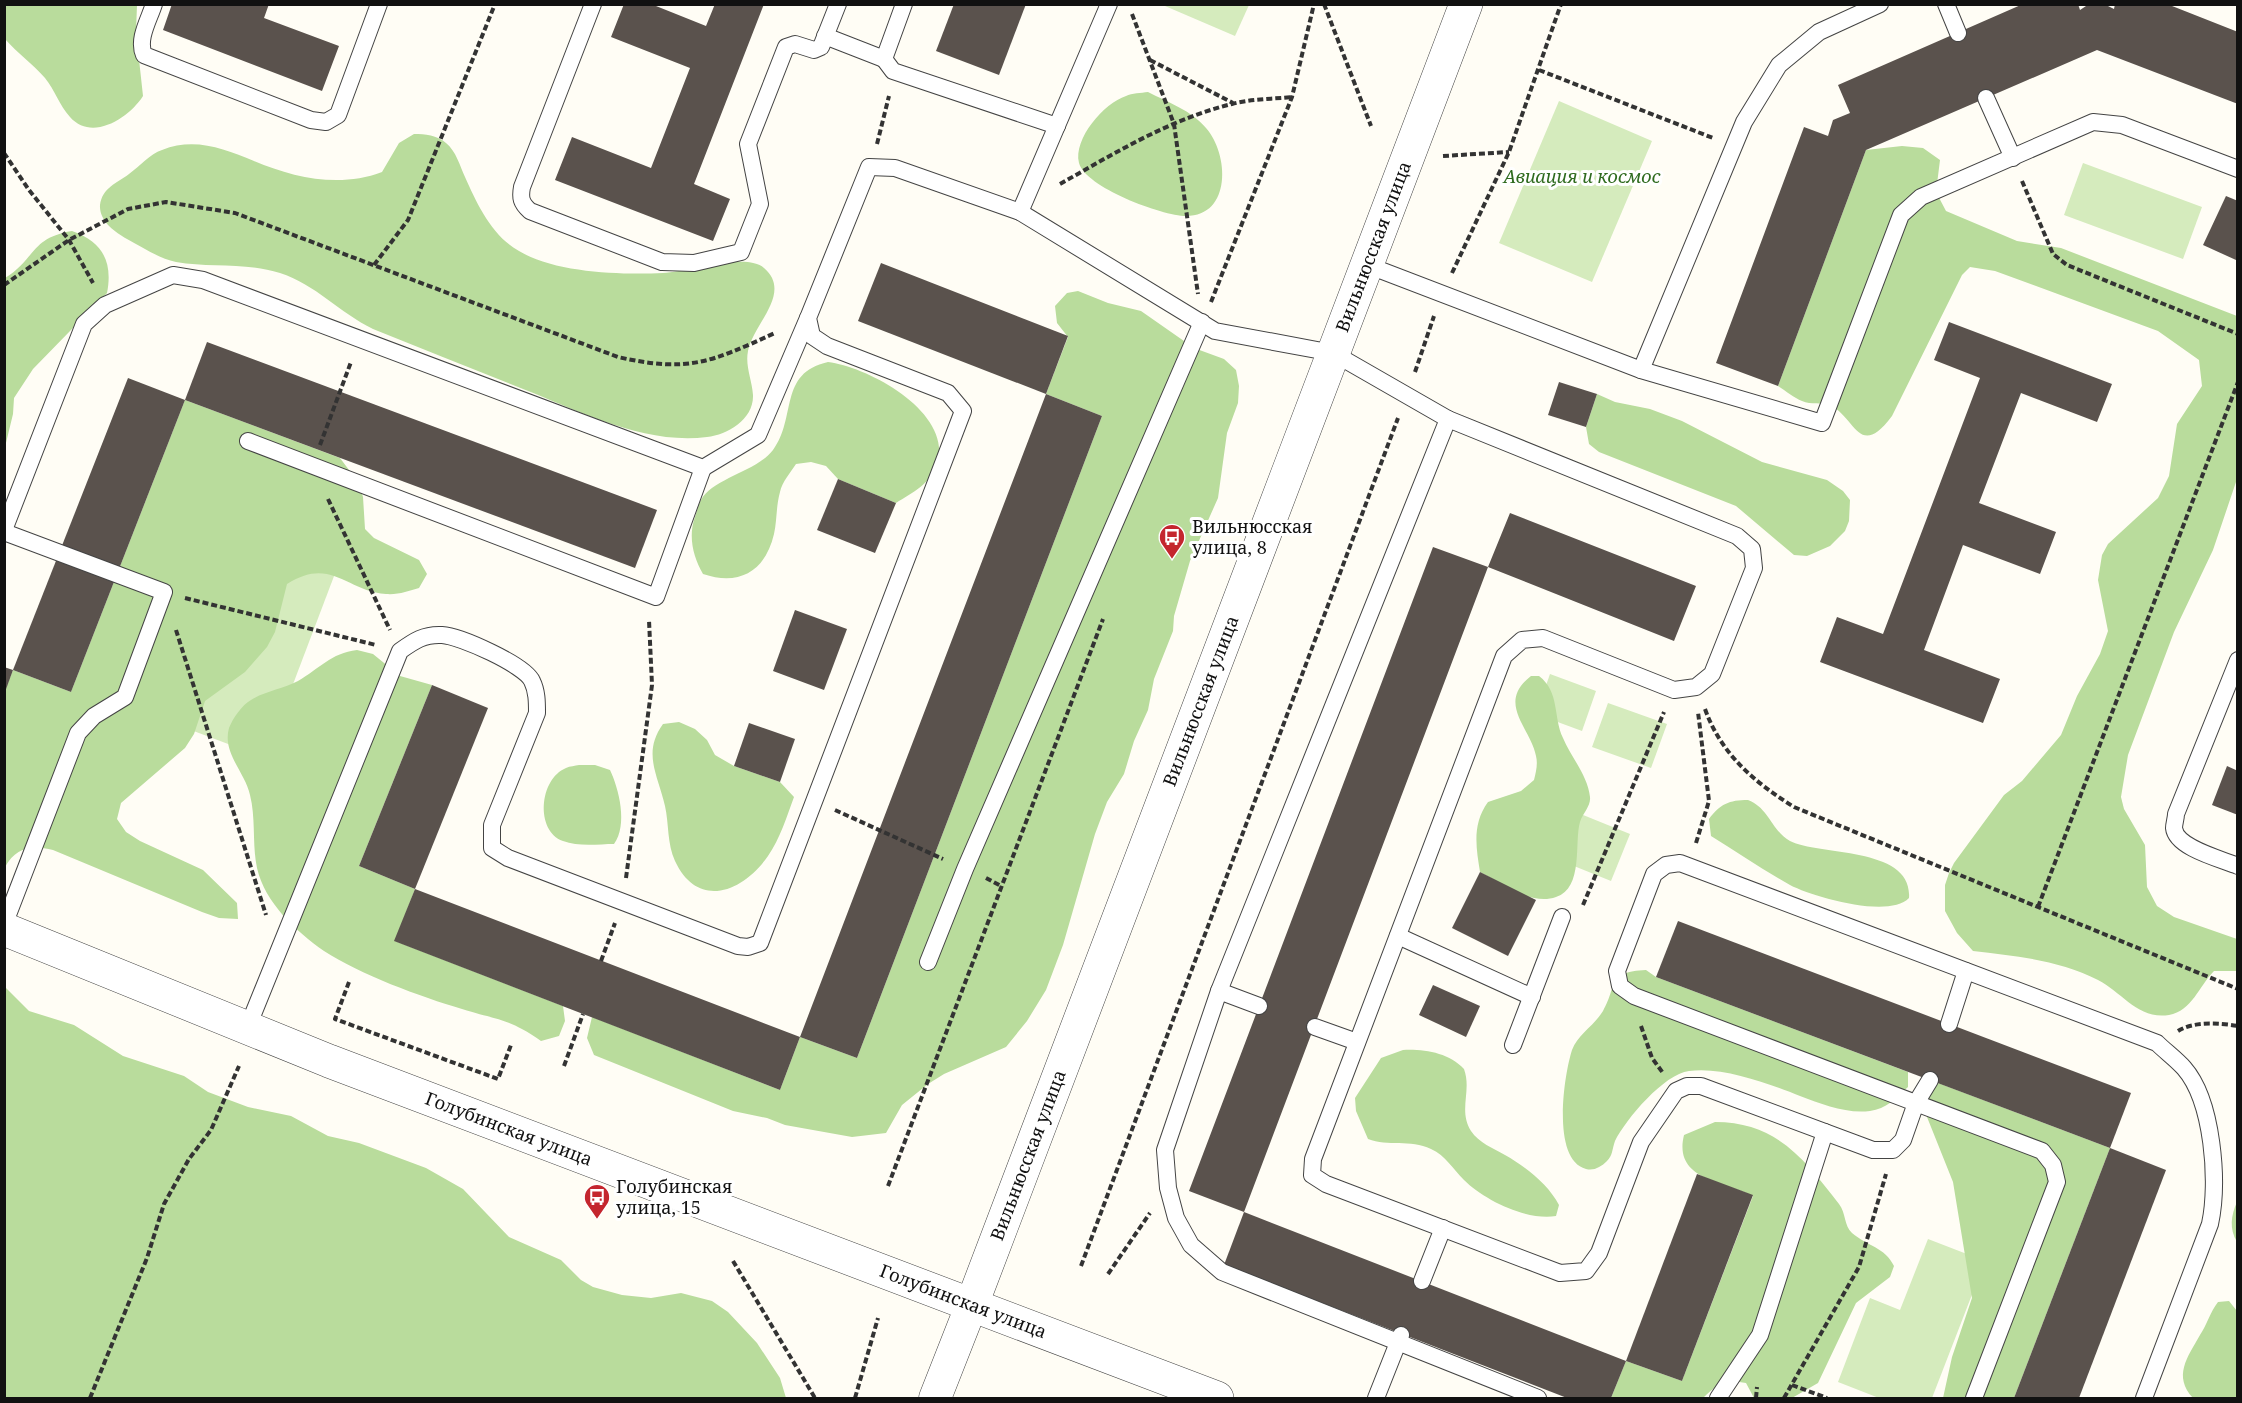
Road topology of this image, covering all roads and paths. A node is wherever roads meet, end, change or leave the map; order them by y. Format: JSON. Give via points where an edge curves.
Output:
{"nodes":[{"id":1,"x":154,"y":4,"type":"edge"},
{"id":2,"x":379,"y":4,"type":"edge"},
{"id":3,"x":495,"y":4,"type":"edge"},
{"id":4,"x":593,"y":4,"type":"edge"},
{"id":5,"x":837,"y":4,"type":"edge"},
{"id":6,"x":904,"y":4,"type":"edge"},
{"id":7,"x":1109,"y":4,"type":"edge"},
{"id":8,"x":1128,"y":4,"type":"edge"},
{"id":9,"x":1314,"y":4,"type":"edge"},
{"id":10,"x":1324,"y":4,"type":"edge"},
{"id":11,"x":1466,"y":4,"type":"edge"},
{"id":12,"x":1561,"y":4,"type":"edge"},
{"id":13,"x":1880,"y":4,"type":"edge"},
{"id":14,"x":1946,"y":4,"type":"edge"},
{"id":15,"x":1958,"y":33,"type":"dead end"},
{"id":16,"x":825,"y":36,"type":"junction"},
{"id":17,"x":1149,"y":59,"type":"junction"},
{"id":18,"x":889,"y":65,"type":"junction"},
{"id":19,"x":1539,"y":70,"type":"junction"},
{"id":20,"x":1292,"y":97,"type":"junction"},
{"id":21,"x":1986,"y":98,"type":"dead end"},
{"id":22,"x":1233,"y":103,"type":"junction"},
{"id":23,"x":1174,"y":124,"type":"junction"},
{"id":24,"x":1057,"y":126,"type":"junction"},
{"id":25,"x":1371,"y":126,"type":"dead end"},
{"id":26,"x":1733,"y":146,"type":"junction"},
{"id":27,"x":1509,"y":152,"type":"junction"},
{"id":28,"x":4,"y":153,"type":"edge"},
{"id":29,"x":1442,"y":157,"type":"dead end"},
{"id":30,"x":2013,"y":158,"type":"junction"},
{"id":31,"x":869,"y":167,"type":"junction"},
{"id":32,"x":2238,"y":169,"type":"edge"},
{"id":33,"x":1022,"y":207,"type":"junction"},
{"id":34,"x":69,"y":240,"type":"junction"},
{"id":35,"x":374,"y":265,"type":"junction"},
{"id":36,"x":1367,"y":265,"type":"junction"},
{"id":37,"x":4,"y":285,"type":"edge"},
{"id":38,"x":1441,"y":295,"type":"junction"},
{"id":39,"x":105,"y":305,"type":"junction"},
{"id":40,"x":808,"y":318,"type":"junction"},
{"id":41,"x":1202,"y":322,"type":"junction"},
{"id":42,"x":2238,"y":334,"type":"edge"},
{"id":43,"x":1333,"y":353,"type":"junction"},
{"id":44,"x":1641,"y":370,"type":"junction"},
{"id":45,"x":2238,"y":382,"type":"edge"},
{"id":46,"x":1407,"y":396,"type":"junction"},
{"id":47,"x":1448,"y":419,"type":"junction"},
{"id":48,"x":248,"y":441,"type":"dead end"},
{"id":49,"x":703,"y":468,"type":"junction"},
{"id":50,"x":4,"y":531,"type":"edge"},
{"id":51,"x":164,"y":592,"type":"junction"},
{"id":52,"x":656,"y":597,"type":"junction"},
{"id":53,"x":1106,"y":611,"type":"dead end"},
{"id":54,"x":400,"y":651,"type":"junction"},
{"id":55,"x":2238,"y":660,"type":"edge"},
{"id":56,"x":1696,"y":687,"type":"junction"},
{"id":57,"x":1674,"y":690,"type":"junction"},
{"id":58,"x":814,"y":800,"type":"junction"},
{"id":59,"x":1687,"y":866,"type":"junction"},
{"id":60,"x":2238,"y":866,"type":"edge"},
{"id":61,"x":965,"y":869,"type":"junction"},
{"id":62,"x":1001,"y":885,"type":"junction"},
{"id":63,"x":622,"y":902,"type":"junction"},
{"id":64,"x":2037,"y":907,"type":"junction"},
{"id":65,"x":1562,"y":917,"type":"joint"},
{"id":66,"x":4,"y":927,"type":"edge"},
{"id":67,"x":1398,"y":936,"type":"junction"},
{"id":68,"x":278,"y":952,"type":"junction"},
{"id":69,"x":602,"y":961,"type":"dead end"},
{"id":70,"x":928,"y":962,"type":"dead end"},
{"id":71,"x":1966,"y":971,"type":"junction"},
{"id":72,"x":349,"y":982,"type":"dead end"},
{"id":73,"x":2238,"y":989,"type":"edge"},
{"id":74,"x":1219,"y":991,"type":"junction"},
{"id":75,"x":1634,"y":996,"type":"junction"},
{"id":76,"x":1532,"y":997,"type":"junction"},
{"id":77,"x":1259,"y":1006,"type":"dead end"},
{"id":78,"x":583,"y":1014,"type":"dead end"},
{"id":79,"x":1949,"y":1024,"type":"dead end"},
{"id":80,"x":1315,"y":1026,"type":"dead end"},
{"id":81,"x":2238,"y":1026,"type":"edge"},
{"id":82,"x":247,"y":1029,"type":"junction"},
{"id":83,"x":1357,"y":1042,"type":"junction"},
{"id":84,"x":2157,"y":1043,"type":"junction"},
{"id":85,"x":511,"y":1045,"type":"dead end"},
{"id":86,"x":1513,"y":1045,"type":"dead end"},
{"id":87,"x":239,"y":1066,"type":"dead end"},
{"id":88,"x":564,"y":1066,"type":"dead end"},
{"id":89,"x":1930,"y":1080,"type":"dead end"},
{"id":90,"x":1676,"y":1091,"type":"junction"},
{"id":91,"x":1916,"y":1103,"type":"junction"},
{"id":92,"x":1825,"y":1132,"type":"junction"},
{"id":93,"x":1893,"y":1150,"type":"junction"},
{"id":94,"x":888,"y":1186,"type":"dead end"},
{"id":95,"x":1167,"y":1188,"type":"junction"},
{"id":96,"x":1443,"y":1228,"type":"junction"},
{"id":97,"x":733,"y":1261,"type":"dead end"},
{"id":98,"x":1081,"y":1266,"type":"dead end"},
{"id":99,"x":1108,"y":1274,"type":"dead end"},
{"id":100,"x":1422,"y":1281,"type":"dead end"},
{"id":101,"x":972,"y":1304,"type":"junction"},
{"id":102,"x":878,"y":1318,"type":"dead end"},
{"id":103,"x":1400,"y":1339,"type":"junction"},
{"id":104,"x":1792,"y":1385,"type":"junction"},
{"id":105,"x":90,"y":1398,"type":"edge"},
{"id":106,"x":815,"y":1398,"type":"edge"},
{"id":107,"x":855,"y":1398,"type":"edge"},
{"id":108,"x":935,"y":1398,"type":"edge"},
{"id":109,"x":1217,"y":1398,"type":"edge"},
{"id":110,"x":1377,"y":1398,"type":"edge"},
{"id":111,"x":1538,"y":1398,"type":"edge"},
{"id":112,"x":1718,"y":1398,"type":"edge"},
{"id":113,"x":1784,"y":1398,"type":"edge"},
{"id":114,"x":1827,"y":1398,"type":"edge"},
{"id":115,"x":1974,"y":1398,"type":"edge"},
{"id":116,"x":2144,"y":1398,"type":"edge"}],
"edges":[{"from":1,"to":2,"type":"lane","via":[[142,37],[144,55],[311,120],[326,122],[338,115]]},
{"from":3,"to":35,"type":"path","via":[[408,220]]},
{"from":4,"to":16,"type":"lane","via":[[520,197],[530,211],[662,262],[694,263],[741,252],[760,204],[748,144],[786,47],[795,44],[814,50],[821,47]]},
{"from":5,"to":16,"type":"lane"},
{"from":6,"to":18,"type":"lane"},
{"from":7,"to":24,"type":"lane"},
{"from":8,"to":17,"type":"path"},
{"from":9,"to":20,"type":"path"},
{"from":10,"to":25,"type":"path"},
{"from":11,"to":36,"type":"street","name":"Вильнюсская улица"},
{"from":12,"to":19,"type":"path"},
{"from":13,"to":26,"type":"lane","via":[[1819,32],[1779,65],[1743,122]]},
{"from":14,"to":15,"type":"lane"},
{"from":16,"to":18,"type":"lane"},
{"from":17,"to":22,"type":"path"},
{"from":17,"to":23,"type":"path"},
{"from":18,"to":24,"type":"lane"},
{"from":18,"to":31,"type":"path","via":[[886,114]]},
{"from":19,"to":26,"type":"path"},
{"from":19,"to":27,"type":"path"},
{"from":20,"to":22,"type":"path"},
{"from":20,"to":41,"type":"path"},
{"from":21,"to":30,"type":"lane"},
{"from":22,"to":23,"type":"path"},
{"from":23,"to":33,"type":"path"},
{"from":23,"to":41,"type":"path"},
{"from":24,"to":33,"type":"lane"},
{"from":26,"to":44,"type":"lane"},
{"from":27,"to":29,"type":"path"},
{"from":27,"to":38,"type":"path"},
{"from":28,"to":34,"type":"path"},
{"from":30,"to":32,"type":"lane","via":[[2093,123],[2122,125]]},
{"from":30,"to":42,"type":"path","via":[[2060,260]]},
{"from":30,"to":44,"type":"lane","via":[[1921,197],[1901,214],[1822,423]]},
{"from":31,"to":33,"type":"lane","via":[[895,168]]},
{"from":31,"to":40,"type":"lane"},
{"from":33,"to":41,"type":"lane"},
{"from":34,"to":35,"type":"path","via":[[128,209],[166,202],[235,213]]},
{"from":34,"to":37,"type":"path"},
{"from":34,"to":39,"type":"path"},
{"from":35,"to":40,"type":"path","via":[[618,357],[655,365],[688,365],[727,354]]},
{"from":36,"to":38,"type":"lane"},
{"from":36,"to":43,"type":"street","name":"Вильнюсская улица"},
{"from":38,"to":44,"type":"lane"},
{"from":38,"to":46,"type":"path"},
{"from":39,"to":49,"type":"lane","via":[[173,275],[203,280]]},
{"from":39,"to":50,"type":"lane","via":[[84,324]]},
{"from":40,"to":49,"type":"lane","via":[[758,435]]},
{"from":40,"to":58,"type":"lane","via":[[812,336],[827,346],[948,393],[963,411]]},
{"from":41,"to":43,"type":"lane","via":[[1215,331]]},
{"from":41,"to":61,"type":"lane"},
{"from":43,"to":46,"type":"lane"},
{"from":43,"to":101,"type":"street","name":"Вильнюсская улица"},
{"from":45,"to":64,"type":"path"},
{"from":46,"to":47,"type":"lane"},
{"from":46,"to":98,"type":"path"},
{"from":47,"to":56,"type":"lane","via":[[1737,536],[1752,549],[1754,568],[1712,674]]},
{"from":47,"to":74,"type":"lane"},
{"from":48,"to":52,"type":"lane"},
{"from":49,"to":52,"type":"lane"},
{"from":50,"to":51,"type":"lane"},
{"from":51,"to":54,"type":"path"},
{"from":51,"to":66,"type":"lane","via":[[125,697],[94,716],[78,733]]},
{"from":51,"to":68,"type":"path"},
{"from":52,"to":63,"type":"path","via":[[649,620],[652,685]]},
{"from":53,"to":62,"type":"path"},
{"from":54,"to":63,"type":"lane","via":[[421,636],[444,635],[503,658],[531,678],[537,713],[492,825],[492,848],[508,858]]},
{"from":54,"to":68,"type":"lane"},
{"from":55,"to":60,"type":"lane","via":[[2176,814],[2174,829],[2186,846]]},
{"from":56,"to":57,"type":"lane"},
{"from":56,"to":59,"type":"path","via":[[1709,801]]},
{"from":56,"to":64,"type":"path","via":[[1723,747],[1760,785],[1810,814]]},
{"from":57,"to":65,"type":"path","via":[[1575,923]]},
{"from":57,"to":67,"type":"lane","via":[[1543,638],[1522,640],[1504,656]]},
{"from":58,"to":61,"type":"path"},
{"from":58,"to":63,"type":"lane","via":[[760,944],[738,946]]},
{"from":59,"to":71,"type":"lane"},
{"from":59,"to":75,"type":"lane","via":[[1666,865],[1654,874],[1617,971],[1620,986]]},
{"from":61,"to":62,"type":"path"},
{"from":61,"to":70,"type":"lane"},
{"from":62,"to":94,"type":"path"},
{"from":63,"to":69,"type":"path"},
{"from":64,"to":73,"type":"path"},
{"from":65,"to":76,"type":"lane"},
{"from":66,"to":82,"type":"street","name":"Голубинская улица"},
{"from":67,"to":76,"type":"lane"},
{"from":67,"to":83,"type":"lane"},
{"from":68,"to":82,"type":"lane"},
{"from":71,"to":79,"type":"lane"},
{"from":71,"to":84,"type":"lane"},
{"from":72,"to":85,"type":"path","via":[[335,1018],[498,1079]]},
{"from":74,"to":77,"type":"lane"},
{"from":74,"to":95,"type":"lane","via":[[1165,1150]]},
{"from":75,"to":90,"type":"path","via":[[1652,1058]]},
{"from":75,"to":91,"type":"lane"},
{"from":76,"to":86,"type":"lane"},
{"from":78,"to":88,"type":"path"},
{"from":80,"to":83,"type":"lane"},
{"from":81,"to":84,"type":"path","via":[[2185,1026]]},
{"from":82,"to":101,"type":"street","name":"Голубинская улица"},
{"from":83,"to":96,"type":"lane","via":[[1313,1159],[1312,1176]]},
{"from":84,"to":116,"type":"lane","via":[[2185,1069],[2200,1097],[2208,1125],[2215,1192],[2210,1224]]},
{"from":87,"to":105,"type":"path","via":[[211,1130],[189,1159],[164,1204],[147,1258]]},
{"from":89,"to":91,"type":"lane"},
{"from":90,"to":92,"type":"lane","via":[[1701,1086]]},
{"from":90,"to":96,"type":"lane","via":[[1641,1143],[1599,1253],[1586,1271],[1560,1273]]},
{"from":91,"to":93,"type":"lane","via":[[1904,1140]]},
{"from":91,"to":115,"type":"lane","via":[[2042,1151],[2053,1165],[2056,1182]]},
{"from":92,"to":93,"type":"lane","via":[[1873,1150]]},
{"from":92,"to":112,"type":"lane","via":[[1760,1335]]},
{"from":93,"to":104,"type":"path","via":[[1859,1267]]},
{"from":95,"to":99,"type":"path"},
{"from":95,"to":103,"type":"lane","via":[[1176,1218],[1191,1245],[1222,1272]]},
{"from":96,"to":100,"type":"lane"},
{"from":97,"to":106,"type":"path"},
{"from":101,"to":108,"type":"street","name":"Вильнюсская улица"},
{"from":101,"to":109,"type":"street","name":"Голубинская улица"},
{"from":102,"to":107,"type":"path"},
{"from":103,"to":110,"type":"lane"},
{"from":103,"to":111,"type":"lane"},
{"from":104,"to":113,"type":"path"},
{"from":104,"to":114,"type":"path"}]}
